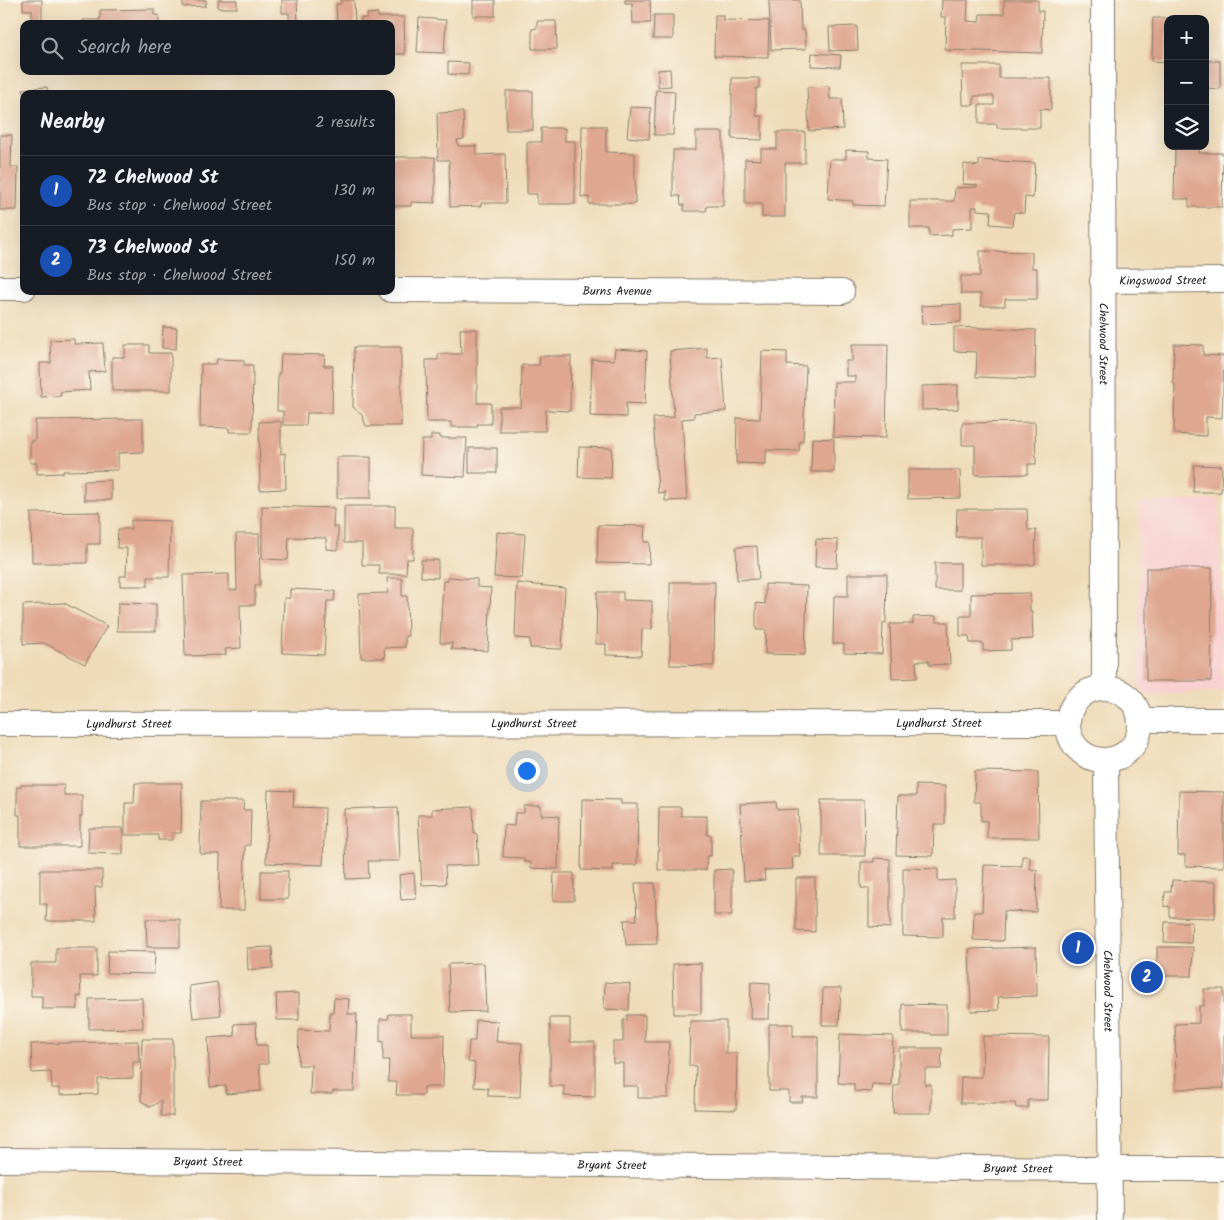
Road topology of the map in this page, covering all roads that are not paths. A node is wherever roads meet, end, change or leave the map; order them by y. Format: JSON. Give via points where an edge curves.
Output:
{"nodes":[{"id":1,"x":1103,"y":0,"type":"edge"},
{"id":2,"x":1224,"y":280,"type":"edge"},
{"id":3,"x":1102,"y":281,"type":"junction"},
{"id":4,"x":0,"y":288,"type":"edge"},
{"id":5,"x":20,"y":288,"type":"edge"},
{"id":6,"x":395,"y":290,"type":"edge"},
{"id":7,"x":842,"y":292,"type":"dead end"},
{"id":8,"x":1104,"y":688,"type":"junction"},
{"id":9,"x":1141,"y":720,"type":"junction"},
{"id":10,"x":1224,"y":720,"type":"edge"},
{"id":11,"x":1068,"y":723,"type":"junction"},
{"id":12,"x":0,"y":724,"type":"edge"},
{"id":13,"x":1106,"y":761,"type":"junction"},
{"id":14,"x":0,"y":1160,"type":"edge"},
{"id":15,"x":1110,"y":1169,"type":"junction"},
{"id":16,"x":1224,"y":1169,"type":"edge"},
{"id":17,"x":1110,"y":1220,"type":"edge"}],
"edges":[{"from":1,"to":3,"type":"street","name":"Chelwood Street"},
{"from":2,"to":3,"type":"street","name":"Kingswood Street"},
{"from":3,"to":8,"type":"street","name":"Chelwood Street"},
{"from":4,"to":5,"type":"street"},
{"from":6,"to":7,"type":"street","name":"Burns Avenue"},
{"from":8,"to":9,"type":"street","via":[[1121,692],[1134,704]]},
{"from":8,"to":11,"type":"street","via":[[1086,693],[1073,706]]},
{"from":9,"to":10,"type":"street"},
{"from":9,"to":13,"type":"street","via":[[1137,740],[1125,755]]},
{"from":11,"to":12,"type":"street","name":"Lyndhurst Street"},
{"from":11,"to":13,"type":"street","via":[[1072,742],[1086,756]]},
{"from":13,"to":15,"type":"street","name":"Chelwood Street"},
{"from":14,"to":15,"type":"street","name":"Bryant Street"},
{"from":15,"to":16,"type":"street","name":"Bryant Street"},
{"from":15,"to":17,"type":"street","name":"Chelwood Street"}]}
